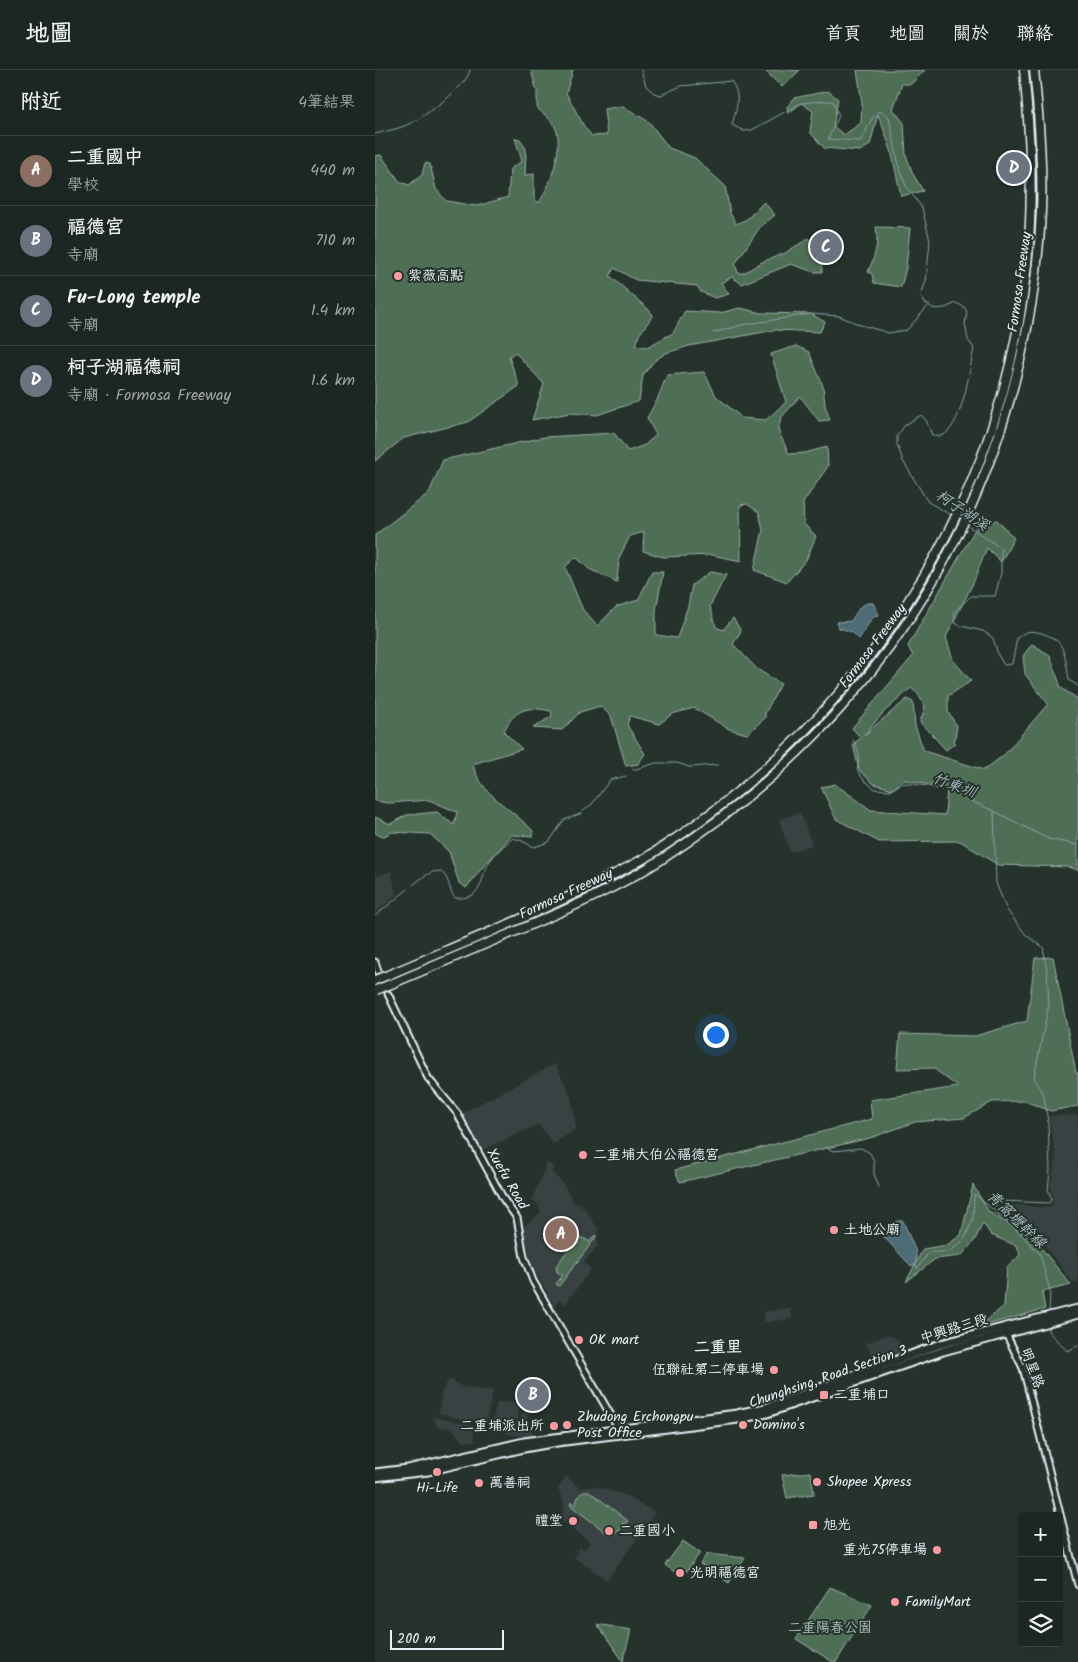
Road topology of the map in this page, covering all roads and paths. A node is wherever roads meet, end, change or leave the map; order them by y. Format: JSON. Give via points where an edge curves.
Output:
{"nodes":[{"id":1,"x":1024,"y":70,"type":"edge"},
{"id":2,"x":1034,"y":70,"type":"edge"},
{"id":3,"x":375,"y":962,"type":"edge"},
{"id":4,"x":381,"y":977,"type":"edge"},
{"id":5,"x":376,"y":991,"type":"edge"},
{"id":6,"x":388,"y":994,"type":"dead end"},
{"id":7,"x":1078,"y":1309,"type":"edge"},
{"id":8,"x":1078,"y":1314,"type":"edge"},
{"id":9,"x":1005,"y":1330,"type":"junction"},
{"id":10,"x":620,"y":1431,"type":"junction"},
{"id":11,"x":447,"y":1463,"type":"junction"},
{"id":12,"x":375,"y":1473,"type":"edge"},
{"id":13,"x":375,"y":1478,"type":"edge"},
{"id":14,"x":1078,"y":1584,"type":"edge"}],
"edges":[{"from":1,"to":4,"type":"highway","name":"Formosa Freeway","via":[[1031,193],[1027,265],[1005,384],[970,486],[943,544],[887,633],[821,714],[772,763],[723,804],[650,855],[562,901]]},
{"from":2,"to":5,"type":"highway","name":"Formosa Freeway","bridge":true,"via":[[1042,183],[1036,268],[1027,328],[1003,424],[979,490],[962,529],[916,611],[863,683],[813,738],[718,821],[609,889]]},
{"from":3,"to":4,"type":"street"},
{"from":6,"to":10,"type":"street","name":"Xuefu Road","via":[[429,1078],[457,1113],[517,1218],[524,1257],[533,1281]]},
{"from":7,"to":9,"type":"main road"},
{"from":8,"to":9,"type":"main road"},
{"from":9,"to":10,"type":"main road","name":"Chunghsing, Road Section 3","via":[[767,1413],[731,1420]]},
{"from":9,"to":14,"type":"street","name":"明星路","via":[[1023,1368]]},
{"from":10,"to":11,"type":"main road","name":"Chunghsing, Road Section 3"},
{"from":11,"to":12,"type":"main road"},
{"from":11,"to":13,"type":"main road","via":[[408,1474]]}]}
